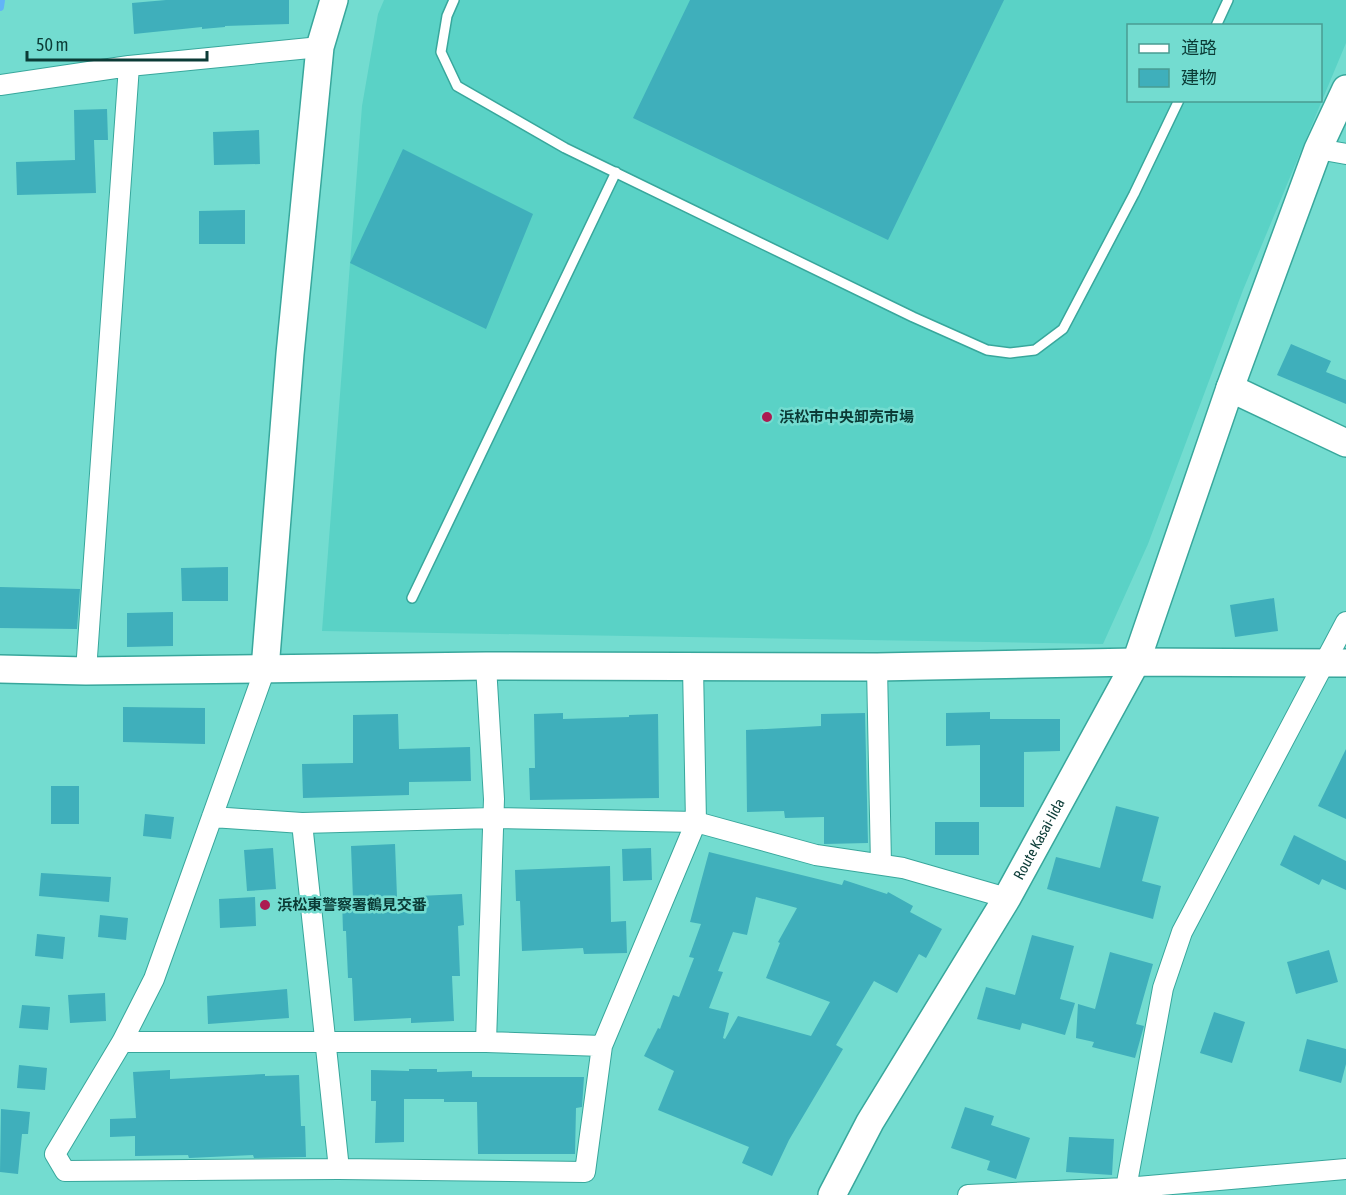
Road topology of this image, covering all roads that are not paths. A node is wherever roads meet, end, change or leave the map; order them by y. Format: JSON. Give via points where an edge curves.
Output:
{"nodes":[{"id":1,"x":334,"y":0,"type":"edge"},
{"id":2,"x":454,"y":0,"type":"edge"},
{"id":3,"x":1228,"y":0,"type":"edge"},
{"id":4,"x":1217,"y":24,"type":"edge"},
{"id":5,"x":320,"y":47,"type":"junction"},
{"id":6,"x":129,"y":66,"type":"junction"},
{"id":7,"x":0,"y":85,"type":"edge"},
{"id":8,"x":1346,"y":89,"type":"edge"},
{"id":9,"x":1178,"y":102,"type":"edge"},
{"id":10,"x":1318,"y":149,"type":"junction"},
{"id":11,"x":1346,"y":154,"type":"edge"},
{"id":12,"x":616,"y":172,"type":"junction"},
{"id":13,"x":1230,"y":388,"type":"junction"},
{"id":14,"x":1346,"y":443,"type":"edge"},
{"id":15,"x":412,"y":598,"type":"dead end"},
{"id":16,"x":1346,"y":622,"type":"edge"},
{"id":17,"x":1136,"y":662,"type":"junction"},
{"id":18,"x":1335,"y":663,"type":"edge"},
{"id":19,"x":486,"y":666,"type":"junction"},
{"id":20,"x":693,"y":667,"type":"junction"},
{"id":21,"x":877,"y":667,"type":"junction"},
{"id":22,"x":0,"y":669,"type":"edge"},
{"id":23,"x":266,"y":669,"type":"junction"},
{"id":24,"x":86,"y":671,"type":"junction"},
{"id":25,"x":212,"y":817,"type":"junction"},
{"id":26,"x":493,"y":818,"type":"junction"},
{"id":27,"x":696,"y":822,"type":"junction"},
{"id":28,"x":302,"y":823,"type":"junction"},
{"id":29,"x":881,"y":865,"type":"junction"},
{"id":30,"x":1007,"y":898,"type":"junction"},
{"id":31,"x":122,"y":1042,"type":"junction"},
{"id":32,"x":326,"y":1042,"type":"junction"},
{"id":33,"x":486,"y":1042,"type":"junction"},
{"id":34,"x":602,"y":1046,"type":"junction"},
{"id":35,"x":339,"y":1169,"type":"junction"},
{"id":36,"x":1346,"y":1169,"type":"edge"},
{"id":37,"x":1126,"y":1191,"type":"edge"},
{"id":38,"x":834,"y":1195,"type":"edge"},
{"id":39,"x":968,"y":1195,"type":"edge"}],
"edges":[{"from":1,"to":5,"type":"street"},
{"from":2,"to":12,"type":"lane","via":[[441,52],[457,86]]},
{"from":3,"to":4,"type":"lane"},
{"from":5,"to":6,"type":"street"},
{"from":5,"to":23,"type":"street","via":[[290,354]]},
{"from":6,"to":7,"type":"street"},
{"from":6,"to":24,"type":"street"},
{"from":8,"to":10,"type":"street","name":"Route Kasai-Iida"},
{"from":9,"to":12,"type":"lane","via":[[1063,329],[1035,350],[987,350]]},
{"from":10,"to":11,"type":"street"},
{"from":10,"to":13,"type":"street","name":"Route Kasai-Iida"},
{"from":12,"to":15,"type":"lane"},
{"from":13,"to":14,"type":"street"},
{"from":13,"to":17,"type":"street","name":"Route Kasai-Iida"},
{"from":16,"to":18,"type":"street"},
{"from":17,"to":18,"type":"street"},
{"from":17,"to":21,"type":"street"},
{"from":17,"to":30,"type":"street","name":"Route Kasai-Iida"},
{"from":18,"to":37,"type":"street","via":[[1182,932],[1163,988]]},
{"from":19,"to":20,"type":"street"},
{"from":19,"to":23,"type":"street"},
{"from":19,"to":26,"type":"street"},
{"from":20,"to":21,"type":"street"},
{"from":20,"to":27,"type":"street"},
{"from":21,"to":29,"type":"street"},
{"from":22,"to":24,"type":"street"},
{"from":23,"to":24,"type":"street"},
{"from":23,"to":25,"type":"street"},
{"from":25,"to":28,"type":"street"},
{"from":25,"to":31,"type":"street","via":[[154,979]]},
{"from":26,"to":27,"type":"street"},
{"from":26,"to":28,"type":"street"},
{"from":26,"to":33,"type":"street"},
{"from":27,"to":29,"type":"street","via":[[816,855]]},
{"from":27,"to":34,"type":"street"},
{"from":28,"to":32,"type":"street"},
{"from":29,"to":30,"type":"street"},
{"from":30,"to":38,"type":"street","name":"Route Kasai-Iida","via":[[870,1122]]},
{"from":31,"to":32,"type":"street"},
{"from":31,"to":35,"type":"street","via":[[55,1154],[65,1171]]},
{"from":32,"to":33,"type":"street"},
{"from":32,"to":35,"type":"street"},
{"from":33,"to":34,"type":"street"},
{"from":34,"to":35,"type":"street","via":[[585,1172]]},
{"from":36,"to":37,"type":"street"},
{"from":37,"to":39,"type":"street"}]}
